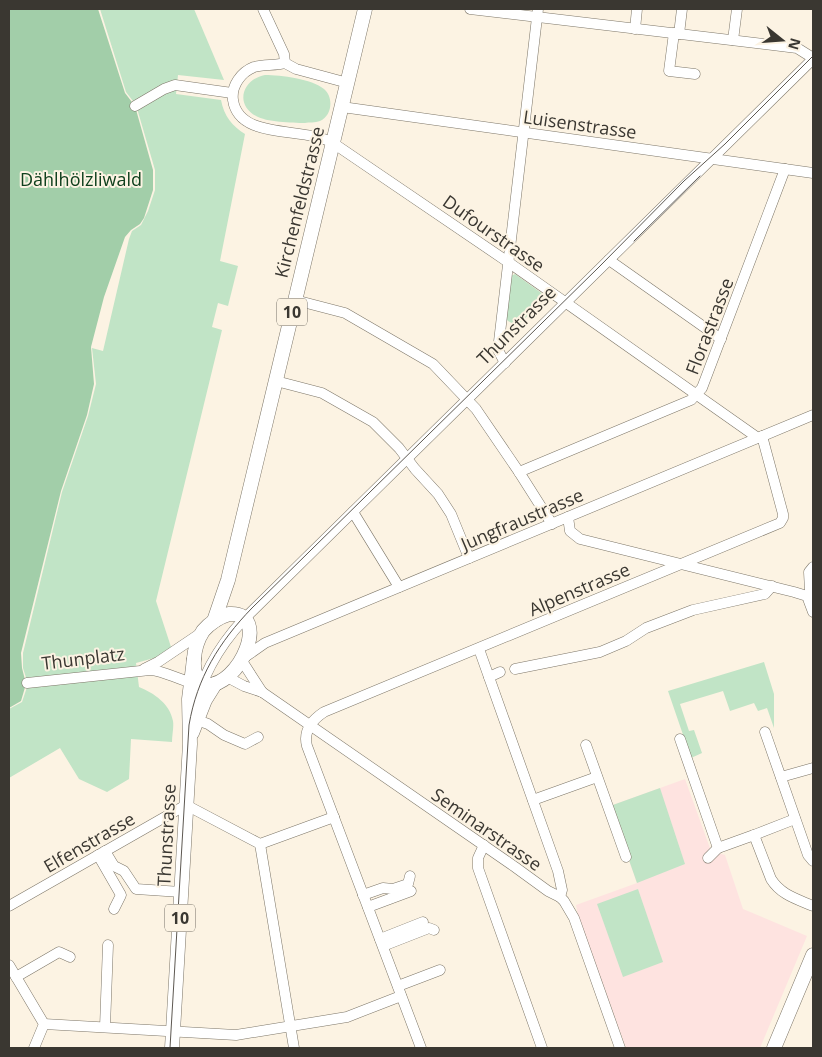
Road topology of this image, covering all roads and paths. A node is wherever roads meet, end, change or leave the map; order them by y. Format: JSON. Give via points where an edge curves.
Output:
{"nodes":[{"id":1,"x":264,"y":9,"type":"edge"},
{"id":2,"x":365,"y":9,"type":"edge"},
{"id":3,"x":470,"y":9,"type":"edge"},
{"id":4,"x":637,"y":9,"type":"edge"},
{"id":5,"x":682,"y":9,"type":"edge"},
{"id":6,"x":736,"y":9,"type":"edge"},
{"id":7,"x":538,"y":13,"type":"edge"},
{"id":8,"x":635,"y":29,"type":"junction"},
{"id":9,"x":676,"y":34,"type":"junction"},
{"id":10,"x":733,"y":40,"type":"junction"},
{"id":11,"x":813,"y":58,"type":"edge"},
{"id":12,"x":288,"y":64,"type":"junction"},
{"id":13,"x":695,"y":74,"type":"dead end"},
{"id":14,"x":348,"y":83,"type":"junction"},
{"id":15,"x":232,"y":93,"type":"junction"},
{"id":16,"x":135,"y":106,"type":"dead end"},
{"id":17,"x":342,"y":107,"type":"junction"},
{"id":18,"x":524,"y":132,"type":"junction"},
{"id":19,"x":333,"y":143,"type":"junction"},
{"id":20,"x":712,"y":158,"type":"junction"},
{"id":21,"x":785,"y":169,"type":"junction"},
{"id":22,"x":813,"y":173,"type":"edge"},
{"id":23,"x":609,"y":260,"type":"junction"},
{"id":24,"x":508,"y":262,"type":"junction"},
{"id":25,"x":295,"y":300,"type":"junction"},
{"id":26,"x":565,"y":303,"type":"junction"},
{"id":27,"x":721,"y":339,"type":"junction"},
{"id":28,"x":505,"y":363,"type":"junction"},
{"id":29,"x":276,"y":381,"type":"junction"},
{"id":30,"x":696,"y":395,"type":"junction"},
{"id":31,"x":468,"y":399,"type":"junction"},
{"id":32,"x":813,"y":415,"type":"edge"},
{"id":33,"x":760,"y":437,"type":"junction"},
{"id":34,"x":407,"y":459,"type":"junction"},
{"id":35,"x":519,"y":472,"type":"junction"},
{"id":36,"x":353,"y":512,"type":"junction"},
{"id":37,"x":568,"y":517,"type":"junction"},
{"id":38,"x":552,"y":524,"type":"junction"},
{"id":39,"x":470,"y":558,"type":"junction"},
{"id":40,"x":682,"y":564,"type":"junction"},
{"id":41,"x":813,"y":567,"type":"edge"},
{"id":42,"x":228,"y":580,"type":"junction"},
{"id":43,"x":772,"y":586,"type":"junction"},
{"id":44,"x":399,"y":587,"type":"junction"},
{"id":45,"x":811,"y":604,"type":"edge"},
{"id":46,"x":238,"y":616,"type":"junction"},
{"id":47,"x":214,"y":621,"type":"junction"},
{"id":48,"x":202,"y":633,"type":"junction"},
{"id":49,"x":479,"y":649,"type":"junction"},
{"id":50,"x":194,"y":659,"type":"joint"},
{"id":51,"x":243,"y":659,"type":"junction"},
{"id":52,"x":516,"y":669,"type":"dead end"},
{"id":53,"x":142,"y":670,"type":"junction"},
{"id":54,"x":500,"y":672,"type":"dead end"},
{"id":55,"x":489,"y":677,"type":"junction"},
{"id":56,"x":209,"y":682,"type":"junction"},
{"id":57,"x":27,"y":683,"type":"dead end"},
{"id":58,"x":262,"y":692,"type":"junction"},
{"id":59,"x":197,"y":720,"type":"junction"},
{"id":60,"x":310,"y":725,"type":"junction"},
{"id":61,"x":765,"y":732,"type":"dead end"},
{"id":62,"x":258,"y":737,"type":"dead end"},
{"id":63,"x":680,"y":739,"type":"dead end"},
{"id":64,"x":190,"y":744,"type":"junction"},
{"id":65,"x":586,"y":745,"type":"dead end"},
{"id":66,"x":813,"y":768,"type":"edge"},
{"id":67,"x":597,"y":777,"type":"junction"},
{"id":68,"x":781,"y":777,"type":"junction"},
{"id":69,"x":533,"y":800,"type":"junction"},
{"id":70,"x":186,"y":806,"type":"junction"},
{"id":71,"x":334,"y":817,"type":"junction"},
{"id":72,"x":795,"y":819,"type":"junction"},
{"id":73,"x":754,"y":835,"type":"junction"},
{"id":74,"x":260,"y":844,"type":"junction"},
{"id":75,"x":484,"y":845,"type":"junction"},
{"id":76,"x":718,"y":848,"type":"junction"},
{"id":77,"x":102,"y":853,"type":"junction"},
{"id":78,"x":626,"y":857,"type":"dead end"},
{"id":79,"x":708,"y":858,"type":"dead end"},
{"id":80,"x":813,"y":860,"type":"edge"},
{"id":81,"x":410,"y":876,"type":"dead end"},
{"id":82,"x":411,"y":891,"type":"dead end"},
{"id":83,"x":181,"y":892,"type":"junction"},
{"id":84,"x":364,"y":896,"type":"junction"},
{"id":85,"x":560,"y":897,"type":"junction"},
{"id":86,"x":9,"y":906,"type":"edge"},
{"id":87,"x":813,"y":906,"type":"edge"},
{"id":88,"x":368,"y":907,"type":"junction"},
{"id":89,"x":114,"y":909,"type":"dead end"},
{"id":90,"x":422,"y":922,"type":"dead end"},
{"id":91,"x":434,"y":930,"type":"dead end"},
{"id":92,"x":381,"y":942,"type":"junction"},
{"id":93,"x":108,"y":945,"type":"dead end"},
{"id":94,"x":813,"y":955,"type":"edge"},
{"id":95,"x":70,"y":957,"type":"dead end"},
{"id":96,"x":9,"y":965,"type":"edge"},
{"id":97,"x":439,"y":968,"type":"dead end"},
{"id":98,"x":16,"y":977,"type":"junction"},
{"id":99,"x":398,"y":988,"type":"junction"},
{"id":100,"x":44,"y":1024,"type":"junction"},
{"id":101,"x":290,"y":1026,"type":"junction"},
{"id":102,"x":105,"y":1028,"type":"junction"},
{"id":103,"x":173,"y":1031,"type":"junction"},
{"id":104,"x":34,"y":1048,"type":"edge"},
{"id":105,"x":172,"y":1048,"type":"edge"},
{"id":106,"x":294,"y":1048,"type":"edge"},
{"id":107,"x":421,"y":1048,"type":"edge"},
{"id":108,"x":542,"y":1048,"type":"edge"},
{"id":109,"x":620,"y":1048,"type":"edge"},
{"id":110,"x":774,"y":1048,"type":"edge"}],
"edges":[{"from":1,"to":12,"type":"street"},
{"from":2,"to":14,"type":"main road","name":"Kirchenfeldstrasse","number":"10"},
{"from":3,"to":7,"type":"street"},
{"from":4,"to":8,"type":"street"},
{"from":5,"to":9,"type":"street"},
{"from":6,"to":10,"type":"street"},
{"from":7,"to":8,"type":"street"},
{"from":7,"to":18,"type":"street"},
{"from":8,"to":9,"type":"street"},
{"from":9,"to":10,"type":"street"},
{"from":9,"to":13,"type":"street","via":[[669,74]]},
{"from":10,"to":11,"type":"street","via":[[797,48]]},
{"from":11,"to":20,"type":"street","name":"Thunstrasse"},
{"from":12,"to":14,"type":"street"},
{"from":12,"to":15,"type":"street","via":[[248,70],[238,79]]},
{"from":14,"to":17,"type":"main road","name":"Kirchenfeldstrasse","number":"10"},
{"from":15,"to":16,"type":"street","via":[[172,86]]},
{"from":15,"to":19,"type":"street","name":"Dufourstrasse","via":[[238,113],[253,126],[316,136]]},
{"from":17,"to":18,"type":"street","name":"Luisenstrasse"},
{"from":17,"to":19,"type":"main road","name":"Kirchenfeldstrasse","number":"10"},
{"from":18,"to":20,"type":"street","name":"Luisenstrasse"},
{"from":18,"to":24,"type":"street"},
{"from":19,"to":24,"type":"street","name":"Dufourstrasse"},
{"from":19,"to":25,"type":"main road","name":"Kirchenfeldstrasse","number":"10"},
{"from":20,"to":21,"type":"street","name":"Luisenstrasse"},
{"from":20,"to":23,"type":"street","name":"Thunstrasse"},
{"from":21,"to":22,"type":"street","name":"Luisenstrasse"},
{"from":21,"to":27,"type":"street","name":"Florastrasse"},
{"from":23,"to":26,"type":"street","name":"Thunstrasse"},
{"from":23,"to":27,"type":"street"},
{"from":24,"to":26,"type":"street","name":"Dufourstrasse"},
{"from":24,"to":28,"type":"street","via":[[498,350]]},
{"from":25,"to":29,"type":"main road","name":"Kirchenfeldstrasse","number":"10"},
{"from":25,"to":31,"type":"street","via":[[341,312],[428,360]]},
{"from":26,"to":28,"type":"street","name":"Thunstrasse"},
{"from":26,"to":30,"type":"street","name":"Dufourstrasse"},
{"from":27,"to":30,"type":"street","name":"Florastrasse","via":[[702,388]]},
{"from":28,"to":31,"type":"street","name":"Thunstrasse"},
{"from":29,"to":34,"type":"street","via":[[322,393],[369,418]]},
{"from":29,"to":42,"type":"main road","name":"Kirchenfeldstrasse","number":"10"},
{"from":30,"to":33,"type":"street","name":"Dufourstrasse"},
{"from":30,"to":35,"type":"street","name":"Florastrasse","via":[[691,400]]},
{"from":31,"to":34,"type":"street","name":"Thunstrasse"},
{"from":31,"to":35,"type":"street"},
{"from":32,"to":33,"type":"street","name":"Jungfraustrasse"},
{"from":33,"to":37,"type":"street","name":"Jungfraustrasse"},
{"from":33,"to":40,"type":"street","name":"Alpenstrasse","via":[[783,514],[782,520]]},
{"from":34,"to":36,"type":"street","name":"Thunstrasse"},
{"from":34,"to":39,"type":"street","via":[[450,512]]},
{"from":35,"to":38,"type":"street"},
{"from":36,"to":44,"type":"street"},
{"from":36,"to":46,"type":"street","name":"Thunstrasse"},
{"from":37,"to":38,"type":"street","name":"Jungfraustrasse"},
{"from":37,"to":40,"type":"street","via":[[570,531],[580,539]]},
{"from":38,"to":39,"type":"street","name":"Jungfraustrasse"},
{"from":39,"to":44,"type":"street","name":"Jungfraustrasse"},
{"from":40,"to":43,"type":"street"},
{"from":40,"to":49,"type":"street","name":"Alpenstrasse"},
{"from":41,"to":45,"type":"street","via":[[809,574]]},
{"from":42,"to":46,"type":"main road","name":"Kirchenfeldstrasse","number":"10"},
{"from":42,"to":47,"type":"main road","name":"Kirchenfeldstrasse","number":"10"},
{"from":43,"to":45,"type":"street"},
{"from":43,"to":52,"type":"street","via":[[764,594],[670,618],[600,652]]},
{"from":44,"to":51,"type":"street","name":"Jungfraustrasse","via":[[265,643]]},
{"from":46,"to":47,"type":"main road","name":"Thunplatz"},
{"from":46,"to":51,"type":"main road","via":[[250,631]]},
{"from":46,"to":56,"type":"street","name":"Thunstrasse"},
{"from":47,"to":48,"type":"main road","name":"Thunplatz"},
{"from":48,"to":50,"type":"main road","name":"Thunplatz"},
{"from":48,"to":53,"type":"street","name":"Thunplatz"},
{"from":49,"to":55,"type":"street"},
{"from":49,"to":60,"type":"street","name":"Alpenstrasse","via":[[324,712]]},
{"from":50,"to":56,"type":"main road","name":"Thunstrasse","number":"10"},
{"from":51,"to":56,"type":"main road"},
{"from":51,"to":58,"type":"street","name":"Seminarstrasse"},
{"from":53,"to":56,"type":"street","name":"Thunplatz","via":[[164,672],[181,680]]},
{"from":53,"to":57,"type":"street","name":"Thunplatz"},
{"from":54,"to":55,"type":"street"},
{"from":55,"to":69,"type":"street"},
{"from":56,"to":58,"type":"street","name":"Seminarstrasse","via":[[244,686]]},
{"from":56,"to":59,"type":"main road","name":"Thunstrasse","number":"10"},
{"from":56,"to":64,"type":"main road","name":"Thunstrasse","number":"10"},
{"from":58,"to":60,"type":"street","name":"Seminarstrasse"},
{"from":59,"to":62,"type":"street","via":[[245,744]]},
{"from":59,"to":64,"type":"main road","name":"Thunstrasse","number":"10"},
{"from":60,"to":71,"type":"street","via":[[306,743]]},
{"from":60,"to":75,"type":"street","name":"Seminarstrasse"},
{"from":61,"to":68,"type":"street"},
{"from":63,"to":76,"type":"street"},
{"from":64,"to":70,"type":"main road","name":"Thunstrasse","number":"10"},
{"from":65,"to":67,"type":"street"},
{"from":66,"to":68,"type":"street"},
{"from":67,"to":69,"type":"street"},
{"from":67,"to":78,"type":"street"},
{"from":68,"to":72,"type":"street"},
{"from":69,"to":85,"type":"street","via":[[559,875]]},
{"from":70,"to":74,"type":"street"},
{"from":70,"to":77,"type":"street","name":"Elfenstrasse"},
{"from":70,"to":83,"type":"main road","name":"Thunstrasse","number":"10"},
{"from":71,"to":74,"type":"street"},
{"from":71,"to":84,"type":"street"},
{"from":72,"to":73,"type":"street"},
{"from":72,"to":80,"type":"street","via":[[808,855]]},
{"from":73,"to":76,"type":"street"},
{"from":73,"to":87,"type":"street","via":[[775,886]]},
{"from":74,"to":101,"type":"street"},
{"from":75,"to":85,"type":"street","name":"Seminarstrasse","via":[[548,892]]},
{"from":75,"to":108,"type":"street","via":[[478,858],[478,868]]},
{"from":76,"to":79,"type":"street"},
{"from":77,"to":83,"type":"street","via":[[124,871],[136,888]]},
{"from":77,"to":86,"type":"street","name":"Elfenstrasse"},
{"from":77,"to":89,"type":"street","via":[[121,895]]},
{"from":81,"to":84,"type":"street","via":[[408,884],[393,889],[383,888]]},
{"from":82,"to":88,"type":"street"},
{"from":83,"to":103,"type":"main road","name":"Thunstrasse","number":"10"},
{"from":84,"to":88,"type":"street"},
{"from":85,"to":109,"type":"street","name":"Seminarstrasse","via":[[570,910]]},
{"from":88,"to":92,"type":"street"},
{"from":90,"to":92,"type":"street"},
{"from":91,"to":92,"type":"street","via":[[429,928]]},
{"from":92,"to":99,"type":"street"},
{"from":93,"to":102,"type":"street"},
{"from":94,"to":110,"type":"main road"},
{"from":95,"to":98,"type":"street","via":[[59,952]]},
{"from":96,"to":98,"type":"street"},
{"from":97,"to":99,"type":"street"},
{"from":98,"to":100,"type":"street"},
{"from":99,"to":101,"type":"street","via":[[347,1016]]},
{"from":99,"to":107,"type":"street"},
{"from":100,"to":102,"type":"street"},
{"from":100,"to":104,"type":"street"},
{"from":101,"to":103,"type":"street","via":[[236,1035]]},
{"from":101,"to":106,"type":"street"},
{"from":102,"to":103,"type":"street"},
{"from":103,"to":105,"type":"main road","name":"Thunstrasse","number":"10"}]}
